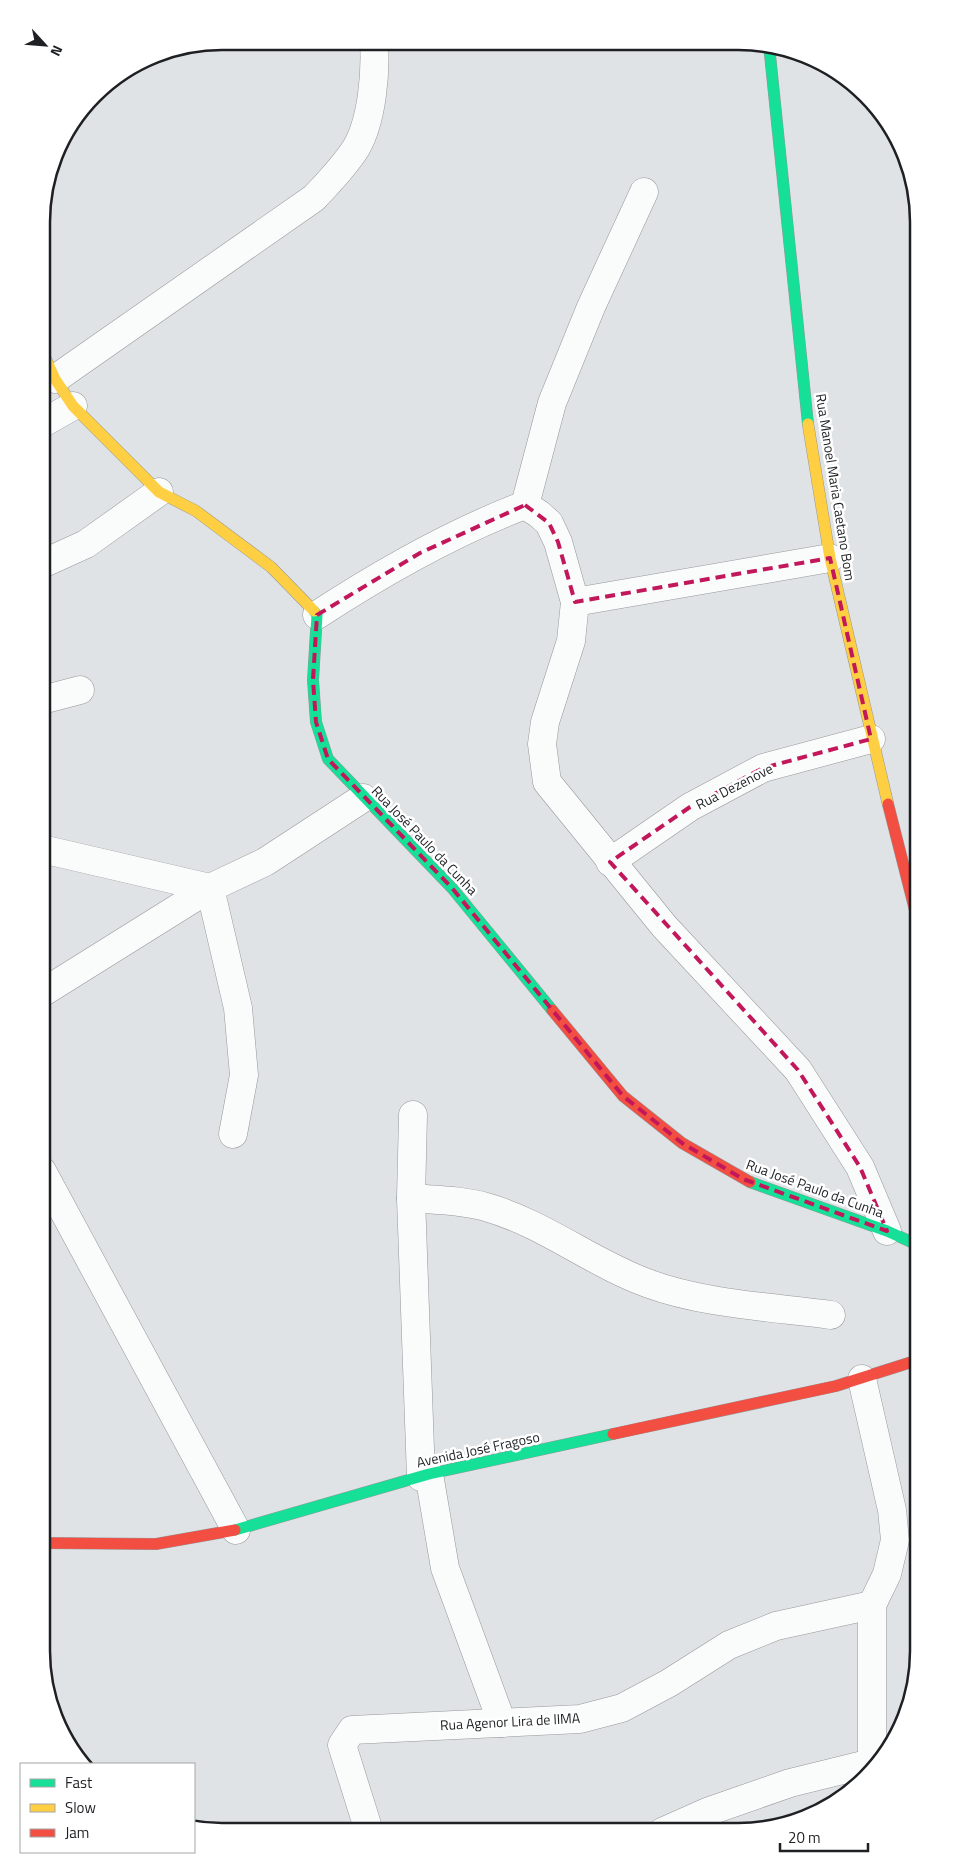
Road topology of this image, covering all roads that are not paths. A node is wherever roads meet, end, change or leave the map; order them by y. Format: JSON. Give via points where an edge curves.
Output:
{"nodes":[{"id":1,"x":374,"y":50,"type":"edge"},
{"id":2,"x":770,"y":53,"type":"edge"},
{"id":3,"x":644,"y":192,"type":"dead end"},
{"id":4,"x":50,"y":368,"type":"edge"},
{"id":5,"x":55,"y":379,"type":"junction"},
{"id":6,"x":73,"y":406,"type":"junction"},
{"id":7,"x":50,"y":419,"type":"edge"},
{"id":8,"x":159,"y":492,"type":"junction"},
{"id":9,"x":525,"y":505,"type":"junction"},
{"id":10,"x":830,"y":558,"type":"junction"},
{"id":11,"x":50,"y":560,"type":"edge"},
{"id":12,"x":574,"y":602,"type":"junction"},
{"id":13,"x":317,"y":615,"type":"junction"},
{"id":14,"x":80,"y":690,"type":"dead end"},
{"id":15,"x":50,"y":698,"type":"edge"},
{"id":16,"x":871,"y":739,"type":"junction"},
{"id":17,"x":364,"y":798,"type":"junction"},
{"id":18,"x":50,"y":851,"type":"edge"},
{"id":19,"x":610,"y":862,"type":"junction"},
{"id":20,"x":210,"y":888,"type":"junction"},
{"id":21,"x":910,"y":894,"type":"edge"},
{"id":22,"x":50,"y":988,"type":"edge"},
{"id":23,"x":413,"y":1115,"type":"dead end"},
{"id":24,"x":233,"y":1134,"type":"dead end"},
{"id":25,"x":50,"y":1186,"type":"edge"},
{"id":26,"x":410,"y":1198,"type":"junction"},
{"id":27,"x":887,"y":1231,"type":"junction"},
{"id":28,"x":910,"y":1241,"type":"edge"},
{"id":29,"x":831,"y":1315,"type":"dead end"},
{"id":30,"x":910,"y":1363,"type":"edge"},
{"id":31,"x":862,"y":1379,"type":"junction"},
{"id":32,"x":425,"y":1476,"type":"junction"},
{"id":33,"x":236,"y":1530,"type":"junction"},
{"id":34,"x":50,"y":1543,"type":"edge"},
{"id":35,"x":872,"y":1605,"type":"junction"},
{"id":36,"x":502,"y":1723,"type":"junction"},
{"id":37,"x":872,"y":1758,"type":"edge"},
{"id":38,"x":864,"y":1768,"type":"edge"},
{"id":39,"x":709,"y":1822,"type":"edge"},
{"id":40,"x":366,"y":1823,"type":"edge"}],
"edges":[{"from":1,"to":5,"type":"street","via":[[373,86],[357,146],[314,198]]},
{"from":2,"to":10,"type":"street","name":"Rua Manoel Maria Caetano Bom","via":[[810,438]]},
{"from":3,"to":9,"type":"street","via":[[590,307],[552,403]]},
{"from":4,"to":5,"type":"street"},
{"from":5,"to":6,"type":"street"},
{"from":6,"to":7,"type":"street"},
{"from":6,"to":8,"type":"street"},
{"from":8,"to":11,"type":"street","via":[[86,544]]},
{"from":8,"to":13,"type":"street","via":[[196,511],[271,567]]},
{"from":9,"to":12,"type":"street","via":[[549,523],[558,542]]},
{"from":9,"to":13,"type":"street","via":[[420,553]]},
{"from":10,"to":12,"type":"street"},
{"from":10,"to":16,"type":"street","name":"Rua Manoel Maria Caetano Bom"},
{"from":12,"to":19,"type":"street","via":[[571,641],[545,722],[542,757],[547,782]]},
{"from":13,"to":17,"type":"street","name":"Rua José Paulo da Cunha","via":[[313,680],[316,722],[328,760]]},
{"from":14,"to":15,"type":"street"},
{"from":16,"to":19,"type":"street","name":"Rua Dezenove","via":[[763,768],[690,808]]},
{"from":16,"to":21,"type":"street","name":"Rua Manoel Maria Caetano Bom"},
{"from":17,"to":20,"type":"street","via":[[265,862]]},
{"from":17,"to":27,"type":"street","name":"Rua José Paulo da Cunha","via":[[452,888],[623,1096],[682,1143],[743,1179]]},
{"from":18,"to":20,"type":"street"},
{"from":19,"to":27,"type":"street","via":[[664,926],[798,1070],[860,1167]]},
{"from":20,"to":22,"type":"street"},
{"from":20,"to":24,"type":"street","via":[[238,1008],[244,1075]]},
{"from":23,"to":26,"type":"street"},
{"from":25,"to":33,"type":"street"},
{"from":26,"to":29,"type":"street","via":[[470,1203],[499,1211],[602,1263],[683,1295]]},
{"from":26,"to":32,"type":"street"},
{"from":27,"to":28,"type":"street","name":"Rua José Paulo da Cunha"},
{"from":30,"to":31,"type":"street","name":"Avenida José Fragoso"},
{"from":31,"to":32,"type":"street","name":"Avenida José Fragoso"},
{"from":31,"to":35,"type":"street","via":[[892,1510],[895,1540],[887,1574]]},
{"from":32,"to":33,"type":"street","name":"Avenida José Fragoso"},
{"from":32,"to":36,"type":"street","via":[[445,1568]]},
{"from":33,"to":34,"type":"street","name":"Avenida José Fragoso","via":[[156,1544]]},
{"from":35,"to":36,"type":"street","name":"Rua Agenor Lira de lIMA","via":[[776,1626],[729,1645],[622,1708],[580,1719]]},
{"from":35,"to":37,"type":"street"},
{"from":36,"to":40,"type":"street","name":"Rua Agenor Lira de lIMA","via":[[352,1730],[342,1745]]},
{"from":38,"to":39,"type":"street","via":[[790,1783]]}]}
